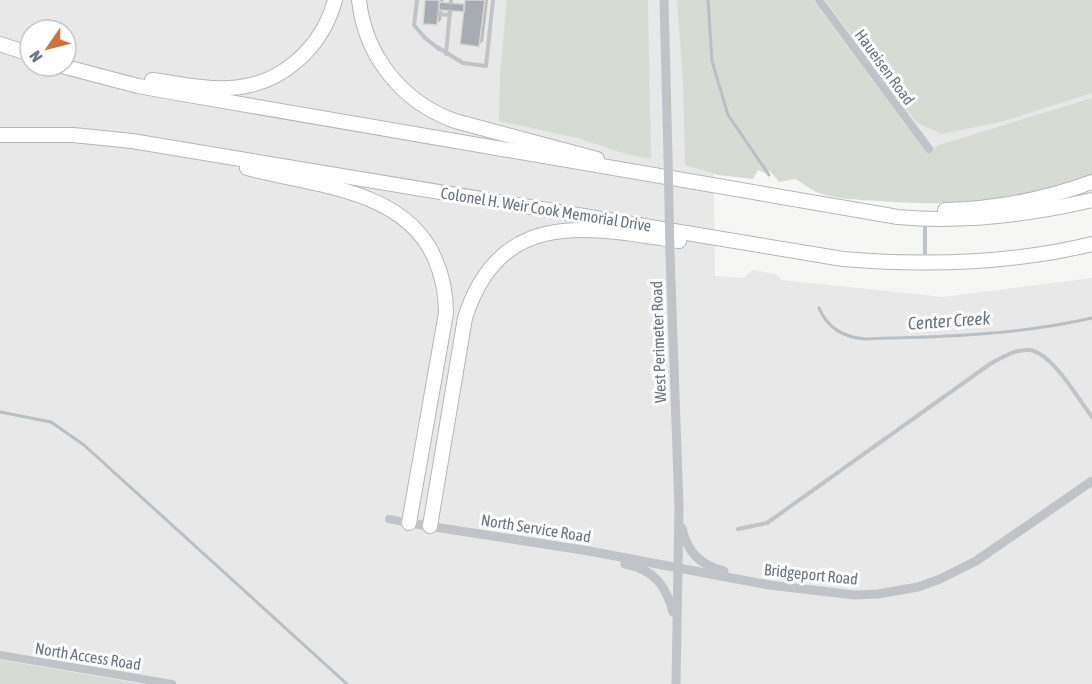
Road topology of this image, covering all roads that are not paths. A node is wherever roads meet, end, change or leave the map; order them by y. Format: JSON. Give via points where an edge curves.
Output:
{"nodes":[{"id":1,"x":335,"y":0,"type":"edge"},
{"id":2,"x":359,"y":0,"type":"edge"},
{"id":3,"x":417,"y":0,"type":"edge"},
{"id":4,"x":493,"y":0,"type":"edge"},
{"id":5,"x":664,"y":0,"type":"edge"},
{"id":6,"x":819,"y":0,"type":"edge"},
{"id":7,"x":416,"y":11,"type":"junction"},
{"id":8,"x":424,"y":12,"type":"dead end"},
{"id":9,"x":438,"y":14,"type":"dead end"},
{"id":10,"x":0,"y":44,"type":"edge"},
{"id":11,"x":437,"y":47,"type":"dead end"},
{"id":12,"x":18,"y":51,"type":"edge"},
{"id":13,"x":446,"y":54,"type":"junction"},
{"id":14,"x":78,"y":64,"type":"edge"},
{"id":15,"x":78,"y":70,"type":"edge"},
{"id":16,"x":0,"y":135,"type":"edge"},
{"id":17,"x":176,"y":148,"type":"junction"},
{"id":18,"x":929,"y":149,"type":"dead end"},
{"id":19,"x":641,"y":174,"type":"junction"},
{"id":20,"x":1092,"y":182,"type":"edge"},
{"id":21,"x":1092,"y":200,"type":"edge"},
{"id":22,"x":814,"y":203,"type":"junction"},
{"id":23,"x":925,"y":219,"type":"junction"},
{"id":24,"x":1092,"y":244,"type":"edge"},
{"id":25,"x":779,"y":250,"type":"junction"},
{"id":26,"x":925,"y":264,"type":"junction"},
{"id":27,"x":1092,"y":417,"type":"edge"},
{"id":28,"x":1092,"y":481,"type":"edge"},
{"id":29,"x":679,"y":507,"type":"junction"},
{"id":30,"x":389,"y":519,"type":"dead end"},
{"id":31,"x":410,"y":523,"type":"junction"},
{"id":32,"x":430,"y":526,"type":"junction"},
{"id":33,"x":738,"y":529,"type":"dead end"},
{"id":34,"x":589,"y":551,"type":"junction"},
{"id":35,"x":677,"y":567,"type":"junction"},
{"id":36,"x":793,"y":588,"type":"junction"},
{"id":37,"x":676,"y":625,"type":"junction"},
{"id":38,"x":0,"y":655,"type":"edge"},
{"id":39,"x":172,"y":684,"type":"edge"},
{"id":40,"x":676,"y":684,"type":"edge"}],
"edges":[{"from":1,"to":14,"type":"highway","via":[[324,30],[304,55],[278,75],[243,87],[212,88],[147,80]]},
{"from":2,"to":19,"type":"highway","via":[[368,38],[384,68],[399,87],[429,110],[455,121]]},
{"from":3,"to":7,"type":"lane"},
{"from":4,"to":13,"type":"lane","via":[[486,66],[463,63]]},
{"from":5,"to":29,"type":"street","name":"West Perimeter Road","bridge":true},
{"from":6,"to":18,"type":"street","name":"Haueisen Road"},
{"from":7,"to":8,"type":"lane"},
{"from":7,"to":13,"type":"lane","via":[[414,25]]},
{"from":9,"to":13,"type":"lane","via":[[450,13]]},
{"from":10,"to":12,"type":"highway"},
{"from":11,"to":13,"type":"lane"},
{"from":15,"to":19,"type":"highway","via":[[160,90]]},
{"from":16,"to":17,"type":"highway","name":"Colonel H. Weir Cook Memorial Drive","via":[[73,135]]},
{"from":17,"to":25,"type":"highway","name":"Colonel H. Weir Cook Memorial Drive"},
{"from":17,"to":31,"type":"highway","via":[[367,197],[403,217],[428,245],[444,284],[446,313]]},
{"from":19,"to":22,"type":"highway"},
{"from":20,"to":22,"type":"highway","via":[[983,208],[913,210]]},
{"from":21,"to":23,"type":"highway","via":[[1000,216]]},
{"from":22,"to":23,"type":"highway"},
{"from":23,"to":26,"type":"lane"},
{"from":24,"to":26,"type":"highway","name":"Colonel H. Weir Cook Memorial Drive","via":[[993,261]]},
{"from":25,"to":26,"type":"highway","name":"Colonel H. Weir Cook Memorial Drive"},
{"from":25,"to":32,"type":"highway","via":[[573,229],[531,238],[504,254],[480,283],[465,318]]},
{"from":27,"to":33,"type":"lane","via":[[1040,352],[1012,352],[767,523]]},
{"from":28,"to":36,"type":"street","name":"Bridgeport Road","via":[[975,561],[918,587],[855,595]]},
{"from":29,"to":35,"type":"street","name":"West Perimeter Road"},
{"from":29,"to":36,"type":"street","via":[[685,539],[702,563]]},
{"from":30,"to":31,"type":"street","name":"North Service Road"},
{"from":31,"to":32,"type":"street","name":"North Service Road"},
{"from":32,"to":34,"type":"street","name":"North Service Road"},
{"from":34,"to":35,"type":"street","name":"North Service Road"},
{"from":34,"to":37,"type":"street","via":[[653,574],[663,585]]},
{"from":35,"to":36,"type":"street","name":"Bridgeport Road"},
{"from":35,"to":37,"type":"street","name":"West Perimeter Road"},
{"from":37,"to":40,"type":"street","name":"West Perimeter Road"},
{"from":38,"to":39,"type":"street","name":"North Access Road"}]}
